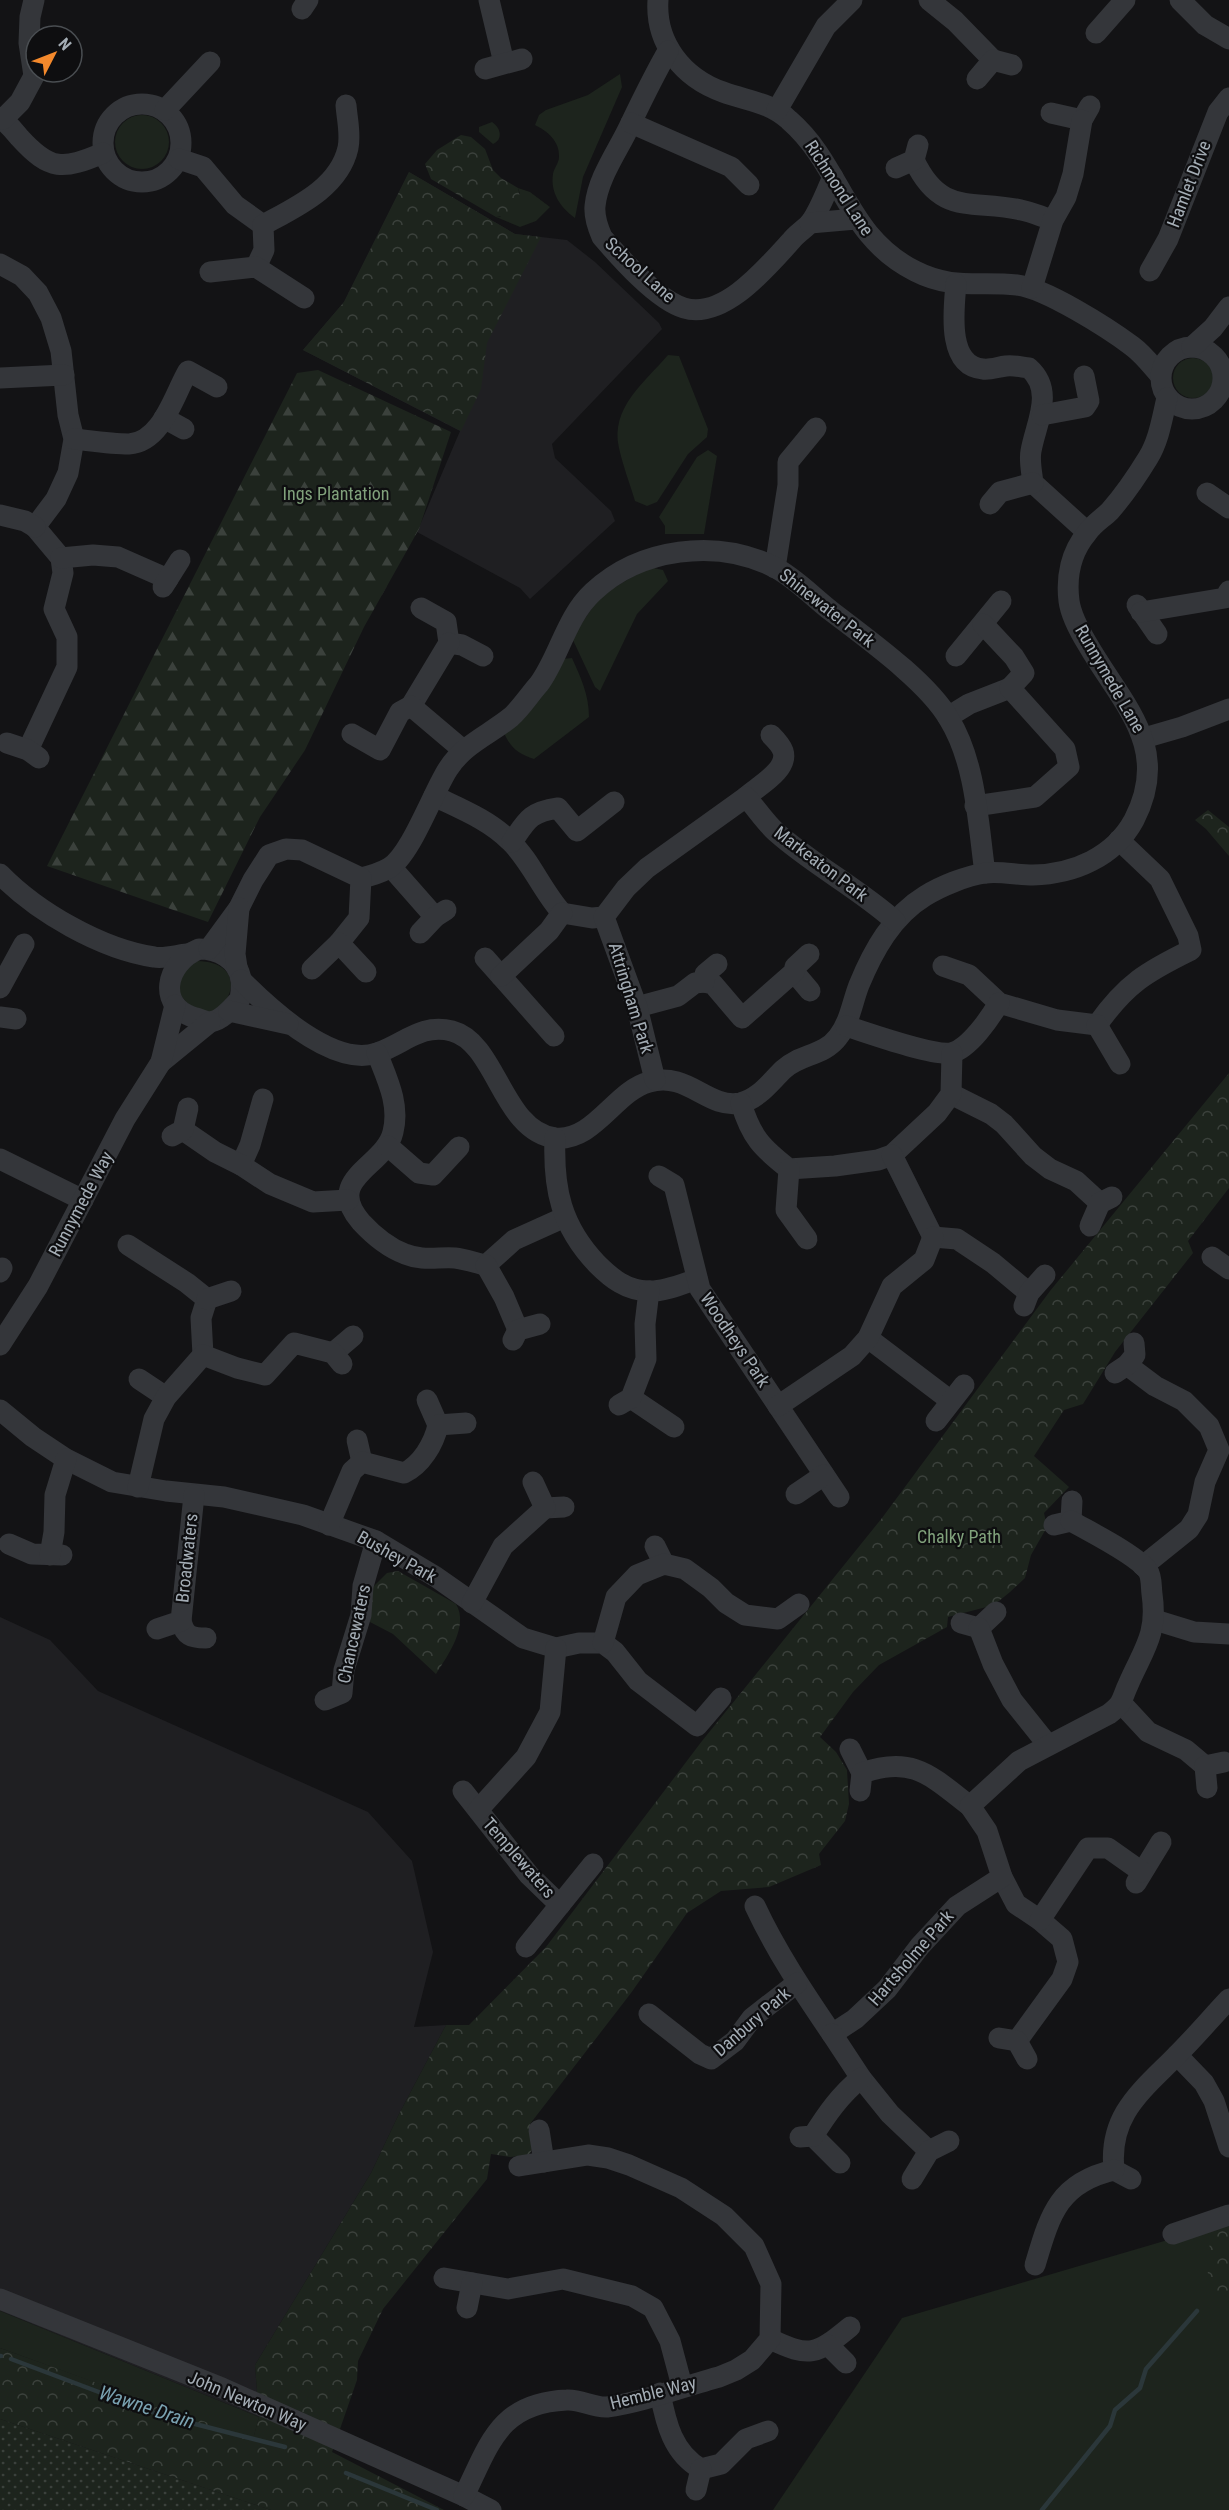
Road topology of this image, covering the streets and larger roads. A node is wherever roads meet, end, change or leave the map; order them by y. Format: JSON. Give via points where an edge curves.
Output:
{"nodes":[{"id":1,"x":34,"y":0,"type":"edge"},
{"id":2,"x":489,"y":0,"type":"edge"},
{"id":3,"x":658,"y":0,"type":"edge"},
{"id":4,"x":852,"y":0,"type":"edge"},
{"id":5,"x":929,"y":0,"type":"edge"},
{"id":6,"x":1125,"y":0,"type":"edge"},
{"id":7,"x":1180,"y":0,"type":"edge"},
{"id":8,"x":1096,"y":33,"type":"dead end"},
{"id":9,"x":1229,"y":39,"type":"edge"},
{"id":10,"x":668,"y":51,"type":"junction"},
{"id":11,"x":210,"y":62,"type":"dead end"},
{"id":12,"x":504,"y":64,"type":"dead end"},
{"id":13,"x":977,"y":79,"type":"dead end"},
{"id":14,"x":1229,"y":98,"type":"edge"},
{"id":15,"x":346,"y":105,"type":"dead end"},
{"id":16,"x":165,"y":110,"type":"junction"},
{"id":17,"x":777,"y":110,"type":"junction"},
{"id":18,"x":1051,"y":113,"type":"dead end"},
{"id":19,"x":1,"y":118,"type":"edge"},
{"id":20,"x":632,"y":123,"type":"junction"},
{"id":21,"x":103,"y":153,"type":"junction"},
{"id":22,"x":909,"y":158,"type":"dead end"},
{"id":23,"x":179,"y":159,"type":"junction"},
{"id":24,"x":833,"y":177,"type":"junction"},
{"id":25,"x":749,"y":185,"type":"dead end"},
{"id":26,"x":856,"y":219,"type":"junction"},
{"id":27,"x":1053,"y":220,"type":"junction"},
{"id":28,"x":810,"y":223,"type":"junction"},
{"id":29,"x":263,"y":225,"type":"junction"},
{"id":30,"x":0,"y":264,"type":"edge"},
{"id":31,"x":256,"y":267,"type":"junction"},
{"id":32,"x":1150,"y":271,"type":"dead end"},
{"id":33,"x":205,"y":273,"type":"dead end"},
{"id":34,"x":956,"y":284,"type":"junction"},
{"id":35,"x":1032,"y":288,"type":"junction"},
{"id":36,"x":304,"y":298,"type":"dead end"},
{"id":37,"x":1229,"y":307,"type":"edge"},
{"id":38,"x":1229,"y":318,"type":"edge"},
{"id":39,"x":1134,"y":346,"type":"junction"},
{"id":40,"x":1192,"y":347,"type":"junction"},
{"id":41,"x":1171,"y":355,"type":"junction"},
{"id":42,"x":64,"y":375,"type":"junction"},
{"id":43,"x":1161,"y":375,"type":"junction"},
{"id":44,"x":1084,"y":376,"type":"dead end"},
{"id":45,"x":1224,"y":376,"type":"edge"},
{"id":46,"x":0,"y":378,"type":"edge"},
{"id":47,"x":217,"y":387,"type":"dead end"},
{"id":48,"x":1167,"y":398,"type":"junction"},
{"id":49,"x":1197,"y":408,"type":"junction"},
{"id":50,"x":1229,"y":411,"type":"edge"},
{"id":51,"x":1041,"y":415,"type":"junction"},
{"id":52,"x":164,"y":418,"type":"junction"},
{"id":53,"x":816,"y":428,"type":"dead end"},
{"id":54,"x":184,"y":429,"type":"dead end"},
{"id":55,"x":74,"y":439,"type":"junction"},
{"id":56,"x":1157,"y":442,"type":"junction"},
{"id":57,"x":1033,"y":483,"type":"junction"},
{"id":58,"x":1207,"y":493,"type":"dead end"},
{"id":59,"x":990,"y":504,"type":"dead end"},
{"id":60,"x":1229,"y":508,"type":"edge"},
{"id":61,"x":0,"y":515,"type":"edge"},
{"id":62,"x":35,"y":527,"type":"junction"},
{"id":63,"x":1088,"y":532,"type":"junction"},
{"id":64,"x":61,"y":558,"type":"junction"},
{"id":65,"x":180,"y":560,"type":"dead end"},
{"id":66,"x":775,"y":568,"type":"junction"},
{"id":67,"x":1228,"y":599,"type":"edge"},
{"id":68,"x":1001,"y":601,"type":"dead end"},
{"id":69,"x":422,"y":608,"type":"dead end"},
{"id":70,"x":983,"y":624,"type":"junction"},
{"id":71,"x":1157,"y":634,"type":"dead end"},
{"id":72,"x":449,"y":643,"type":"junction"},
{"id":73,"x":483,"y":656,"type":"dead end"},
{"id":74,"x":956,"y":656,"type":"dead end"},
{"id":75,"x":1010,"y":688,"type":"junction"},
{"id":76,"x":411,"y":706,"type":"junction"},
{"id":77,"x":1229,"y":709,"type":"edge"},
{"id":78,"x":948,"y":717,"type":"junction"},
{"id":79,"x":352,"y":734,"type":"dead end"},
{"id":80,"x":771,"y":735,"type":"dead end"},
{"id":81,"x":1144,"y":738,"type":"junction"},
{"id":82,"x":7,"y":743,"type":"dead end"},
{"id":83,"x":464,"y":750,"type":"junction"},
{"id":84,"x":434,"y":796,"type":"junction"},
{"id":85,"x":746,"y":797,"type":"junction"},
{"id":86,"x":614,"y":802,"type":"dead end"},
{"id":87,"x":975,"y":806,"type":"junction"},
{"id":88,"x":1119,"y":840,"type":"junction"},
{"id":89,"x":512,"y":842,"type":"junction"},
{"id":90,"x":391,"y":867,"type":"junction"},
{"id":91,"x":985,"y":873,"type":"junction"},
{"id":92,"x":0,"y":874,"type":"edge"},
{"id":93,"x":361,"y":878,"type":"junction"},
{"id":94,"x":239,"y":908,"type":"junction"},
{"id":95,"x":562,"y":913,"type":"junction"},
{"id":96,"x":604,"y":917,"type":"junction"},
{"id":97,"x":895,"y":921,"type":"junction"},
{"id":98,"x":420,"y":933,"type":"dead end"},
{"id":99,"x":339,"y":943,"type":"junction"},
{"id":100,"x":24,"y":944,"type":"dead end"},
{"id":101,"x":122,"y":948,"type":"junction"},
{"id":102,"x":209,"y":949,"type":"junction"},
{"id":103,"x":187,"y":954,"type":"junction"},
{"id":104,"x":809,"y":954,"type":"dead end"},
{"id":105,"x":485,"y":958,"type":"dead end"},
{"id":106,"x":717,"y":964,"type":"dead end"},
{"id":107,"x":943,"y":966,"type":"dead end"},
{"id":108,"x":312,"y":969,"type":"dead end"},
{"id":109,"x":366,"y":972,"type":"dead end"},
{"id":110,"x":794,"y":972,"type":"junction"},
{"id":111,"x":239,"y":974,"type":"junction"},
{"id":112,"x":501,"y":976,"type":"junction"},
{"id":113,"x":704,"y":982,"type":"junction"},
{"id":114,"x":0,"y":988,"type":"edge"},
{"id":115,"x":810,"y":990,"type":"dead end"},
{"id":116,"x":172,"y":996,"type":"junction"},
{"id":117,"x":999,"y":1004,"type":"junction"},
{"id":118,"x":637,"y":1007,"type":"junction"},
{"id":119,"x":229,"y":1011,"type":"junction"},
{"id":120,"x":210,"y":1022,"type":"junction"},
{"id":121,"x":292,"y":1025,"type":"junction"},
{"id":122,"x":1097,"y":1025,"type":"junction"},
{"id":123,"x":846,"y":1026,"type":"junction"},
{"id":124,"x":554,"y":1036,"type":"dead end"},
{"id":125,"x":377,"y":1053,"type":"junction"},
{"id":126,"x":952,"y":1053,"type":"junction"},
{"id":127,"x":161,"y":1062,"type":"junction"},
{"id":128,"x":1120,"y":1064,"type":"dead end"},
{"id":129,"x":655,"y":1080,"type":"junction"},
{"id":130,"x":951,"y":1094,"type":"junction"},
{"id":131,"x":263,"y":1099,"type":"dead end"},
{"id":132,"x":741,"y":1103,"type":"junction"},
{"id":133,"x":188,"y":1108,"type":"dead end"},
{"id":134,"x":555,"y":1138,"type":"junction"},
{"id":135,"x":388,"y":1146,"type":"junction"},
{"id":136,"x":459,"y":1147,"type":"dead end"},
{"id":137,"x":892,"y":1155,"type":"junction"},
{"id":138,"x":0,"y":1159,"type":"edge"},
{"id":139,"x":241,"y":1166,"type":"junction"},
{"id":140,"x":789,"y":1169,"type":"junction"},
{"id":141,"x":659,"y":1176,"type":"dead end"},
{"id":142,"x":82,"y":1200,"type":"junction"},
{"id":143,"x":348,"y":1200,"type":"junction"},
{"id":144,"x":565,"y":1217,"type":"junction"},
{"id":145,"x":1090,"y":1226,"type":"dead end"},
{"id":146,"x":933,"y":1237,"type":"junction"},
{"id":147,"x":805,"y":1240,"type":"dead end"},
{"id":148,"x":128,"y":1245,"type":"dead end"},
{"id":149,"x":486,"y":1265,"type":"junction"},
{"id":150,"x":1045,"y":1275,"type":"dead end"},
{"id":151,"x":697,"y":1279,"type":"junction"},
{"id":152,"x":231,"y":1291,"type":"dead end"},
{"id":153,"x":649,"y":1291,"type":"junction"},
{"id":154,"x":207,"y":1299,"type":"junction"},
{"id":155,"x":540,"y":1324,"type":"dead end"},
{"id":156,"x":352,"y":1336,"type":"dead end"},
{"id":157,"x":868,"y":1338,"type":"junction"},
{"id":158,"x":1134,"y":1342,"type":"dead end"},
{"id":159,"x":0,"y":1345,"type":"edge"},
{"id":160,"x":203,"y":1355,"type":"junction"},
{"id":161,"x":138,"y":1379,"type":"dead end"},
{"id":162,"x":166,"y":1397,"type":"junction"},
{"id":163,"x":427,"y":1400,"type":"dead end"},
{"id":164,"x":778,"y":1406,"type":"junction"},
{"id":165,"x":0,"y":1410,"type":"edge"},
{"id":166,"x":936,"y":1421,"type":"dead end"},
{"id":167,"x":466,"y":1423,"type":"dead end"},
{"id":168,"x":438,"y":1425,"type":"junction"},
{"id":169,"x":674,"y":1426,"type":"dead end"},
{"id":170,"x":357,"y":1440,"type":"dead end"},
{"id":171,"x":1224,"y":1452,"type":"edge"},
{"id":172,"x":66,"y":1459,"type":"junction"},
{"id":173,"x":362,"y":1462,"type":"junction"},
{"id":174,"x":824,"y":1475,"type":"junction"},
{"id":175,"x":533,"y":1482,"type":"dead end"},
{"id":176,"x":138,"y":1487,"type":"junction"},
{"id":177,"x":796,"y":1494,"type":"dead end"},
{"id":178,"x":194,"y":1495,"type":"junction"},
{"id":179,"x":839,"y":1497,"type":"dead end"},
{"id":180,"x":1066,"y":1516,"type":"dead end"},
{"id":181,"x":329,"y":1525,"type":"junction"},
{"id":182,"x":376,"y":1541,"type":"junction"},
{"id":183,"x":9,"y":1544,"type":"dead end"},
{"id":184,"x":1143,"y":1566,"type":"junction"},
{"id":185,"x":472,"y":1603,"type":"junction"},
{"id":186,"x":799,"y":1604,"type":"dead end"},
{"id":187,"x":996,"y":1612,"type":"dead end"},
{"id":188,"x":1155,"y":1620,"type":"junction"},
{"id":189,"x":181,"y":1621,"type":"junction"},
{"id":190,"x":157,"y":1629,"type":"dead end"},
{"id":191,"x":1229,"y":1634,"type":"edge"},
{"id":192,"x":206,"y":1638,"type":"dead end"},
{"id":193,"x":603,"y":1643,"type":"junction"},
{"id":194,"x":556,"y":1647,"type":"junction"},
{"id":195,"x":341,"y":1698,"type":"dead end"},
{"id":196,"x":721,"y":1698,"type":"dead end"},
{"id":197,"x":1122,"y":1704,"type":"junction"},
{"id":198,"x":1048,"y":1745,"type":"junction"},
{"id":199,"x":850,"y":1749,"type":"dead end"},
{"id":200,"x":1207,"y":1788,"type":"dead end"},
{"id":201,"x":463,"y":1791,"type":"dead end"},
{"id":202,"x":970,"y":1806,"type":"junction"},
{"id":203,"x":478,"y":1810,"type":"junction"},
{"id":204,"x":1161,"y":1842,"type":"dead end"},
{"id":205,"x":593,"y":1864,"type":"dead end"},
{"id":206,"x":1002,"y":1877,"type":"junction"},
{"id":207,"x":756,"y":1901,"type":"dead end"},
{"id":208,"x":560,"y":1905,"type":"junction"},
{"id":209,"x":1040,"y":1920,"type":"junction"},
{"id":210,"x":526,"y":1947,"type":"dead end"},
{"id":211,"x":797,"y":1983,"type":"junction"},
{"id":212,"x":1229,"y":1999,"type":"edge"},
{"id":213,"x":644,"y":2010,"type":"dead end"},
{"id":214,"x":832,"y":2034,"type":"junction"},
{"id":215,"x":1014,"y":2046,"type":"dead end"},
{"id":216,"x":1177,"y":2055,"type":"junction"},
{"id":217,"x":861,"y":2078,"type":"junction"},
{"id":218,"x":1221,"y":2099,"type":"edge"},
{"id":219,"x":539,"y":2130,"type":"dead end"},
{"id":220,"x":949,"y":2141,"type":"dead end"},
{"id":221,"x":1229,"y":2146,"type":"edge"},
{"id":222,"x":928,"y":2151,"type":"junction"},
{"id":223,"x":544,"y":2162,"type":"junction"},
{"id":224,"x":840,"y":2163,"type":"dead end"},
{"id":225,"x":519,"y":2166,"type":"dead end"},
{"id":226,"x":912,"y":2179,"type":"dead end"},
{"id":227,"x":1229,"y":2215,"type":"edge"},
{"id":228,"x":1173,"y":2234,"type":"dead end"},
{"id":229,"x":1034,"y":2270,"type":"dead end"},
{"id":230,"x":444,"y":2278,"type":"dead end"},
{"id":231,"x":472,"y":2283,"type":"junction"},
{"id":232,"x":0,"y":2299,"type":"edge"},
{"id":233,"x":466,"y":2308,"type":"dead end"},
{"id":234,"x":850,"y":2327,"type":"dead end"},
{"id":235,"x":770,"y":2338,"type":"junction"},
{"id":236,"x":828,"y":2345,"type":"junction"},
{"id":237,"x":846,"y":2363,"type":"dead end"},
{"id":238,"x":681,"y":2386,"type":"junction"},
{"id":239,"x":660,"y":2393,"type":"junction"},
{"id":240,"x":768,"y":2431,"type":"dead end"},
{"id":241,"x":701,"y":2469,"type":"junction"},
{"id":242,"x":696,"y":2490,"type":"dead end"},
{"id":243,"x":464,"y":2496,"type":"junction"},
{"id":244,"x":491,"y":2510,"type":"edge"}],
"edges":[{"from":1,"to":19,"type":"street","via":[[29,43],[34,76],[20,102]]},
{"from":2,"to":12,"type":"street"},
{"from":3,"to":10,"type":"street","name":"Richmond Lane","via":[[661,33]]},
{"from":4,"to":17,"type":"street","via":[[826,26]]},
{"from":5,"to":13,"type":"street","via":[[1003,63]]},
{"from":6,"to":8,"type":"street"},
{"from":7,"to":9,"type":"street","via":[[1205,25]]},
{"from":10,"to":17,"type":"street","name":"Richmond Lane","via":[[704,84]]},
{"from":10,"to":20,"type":"street","name":"School Lane","via":[[639,102]]},
{"from":11,"to":16,"type":"street"},
{"from":14,"to":32,"type":"street","name":"Hamlet Drive","via":[[1218,112],[1168,239]]},
{"from":15,"to":29,"type":"street","via":[[348,143],[339,167],[314,196]]},
{"from":16,"to":21,"type":"street","via":[[140,103],[120,109],[104,129]]},
{"from":16,"to":23,"type":"street","via":[[178,125],[182,140]]},
{"from":17,"to":24,"type":"street","name":"Richmond Lane","via":[[810,139]]},
{"from":18,"to":27,"type":"street","via":[[1086,113],[1073,174]]},
{"from":19,"to":21,"type":"street","via":[[35,154],[58,166],[80,163]]},
{"from":20,"to":25,"type":"street","via":[[738,161]]},
{"from":20,"to":28,"type":"street","name":"School Lane","via":[[604,176],[595,206],[597,225],[618,255],[661,295],[683,308],[699,311],[722,304],[772,263]]},
{"from":21,"to":23,"type":"street","via":[[120,177],[146,184],[167,175]]},
{"from":22,"to":27,"type":"street","via":[[933,189],[953,201],[1020,210]]},
{"from":23,"to":29,"type":"street","via":[[203,167],[235,205]]},
{"from":24,"to":26,"type":"street","name":"Richmond Lane"},
{"from":24,"to":28,"type":"street","name":"School Lane"},
{"from":26,"to":28,"type":"street"},
{"from":26,"to":34,"type":"street","name":"Richmond Lane","via":[[892,257],[934,280]]},
{"from":27,"to":35,"type":"street"},
{"from":29,"to":31,"type":"street","via":[[264,250]]},
{"from":30,"to":42,"type":"street","via":[[22,276],[38,293],[51,318]]},
{"from":31,"to":33,"type":"street"},
{"from":31,"to":36,"type":"street"},
{"from":34,"to":35,"type":"street","name":"Richmond Lane"},
{"from":34,"to":51,"type":"street","via":[[953,326],[959,351],[968,363],[981,370],[1029,368],[1042,384]]},
{"from":35,"to":39,"type":"street","name":"Richmond Lane"},
{"from":37,"to":40,"type":"street"},
{"from":38,"to":45,"type":"street","via":[[1220,342]]},
{"from":39,"to":41,"type":"street","name":"Richmond Lane"},
{"from":39,"to":43,"type":"street","name":"Richmond Lane"},
{"from":40,"to":41,"type":"street"},
{"from":40,"to":45,"type":"street","via":[[1208,351]]},
{"from":41,"to":43,"type":"street"},
{"from":42,"to":46,"type":"street"},
{"from":42,"to":55,"type":"street"},
{"from":43,"to":48,"type":"street"},
{"from":44,"to":51,"type":"street","via":[[1089,401],[1085,407]]},
{"from":45,"to":49,"type":"street","via":[[1214,401]]},
{"from":47,"to":52,"type":"street","via":[[188,371]]},
{"from":48,"to":49,"type":"street","via":[[1178,406]]},
{"from":48,"to":56,"type":"street","name":"Runnymede Lane"},
{"from":49,"to":50,"type":"street"},
{"from":49,"to":56,"type":"street","name":"Runnymede Lane"},
{"from":51,"to":57,"type":"street","via":[[1030,453]]},
{"from":52,"to":54,"type":"street"},
{"from":52,"to":55,"type":"street","via":[[145,440],[131,444]]},
{"from":53,"to":66,"type":"street","via":[[788,462]]},
{"from":55,"to":62,"type":"street","via":[[68,473],[56,499]]},
{"from":56,"to":63,"type":"street","name":"Runnymede Lane","via":[[1111,510]]},
{"from":57,"to":59,"type":"street","via":[[1000,492]]},
{"from":57,"to":63,"type":"street"},
{"from":58,"to":60,"type":"street"},
{"from":61,"to":62,"type":"street"},
{"from":62,"to":64,"type":"street"},
{"from":63,"to":81,"type":"street","name":"Runnymede Lane","via":[[1072,559],[1070,603],[1087,643],[1133,713]]},
{"from":64,"to":65,"type":"street","via":[[118,557],[166,583]]},
{"from":64,"to":82,"type":"street","via":[[63,573],[54,609],[67,637],[67,666],[34,754]]},
{"from":66,"to":78,"type":"street","name":"Shinewater Park","via":[[873,644],[933,698]]},
{"from":66,"to":83,"type":"street","name":"Shinewater Park","via":[[731,554],[693,551],[660,555],[629,567],[592,593],[566,629],[541,681],[511,717]]},
{"from":67,"to":71,"type":"street","via":[[1139,609]]},
{"from":68,"to":70,"type":"street"},
{"from":69,"to":72,"type":"street","via":[[446,622]]},
{"from":70,"to":74,"type":"street"},
{"from":70,"to":75,"type":"street","via":[[1024,673]]},
{"from":72,"to":73,"type":"street"},
{"from":72,"to":76,"type":"street"},
{"from":75,"to":78,"type":"street"},
{"from":75,"to":87,"type":"street","via":[[1065,749],[1069,767],[1035,797]]},
{"from":76,"to":79,"type":"street","via":[[400,712],[380,750]]},
{"from":76,"to":83,"type":"street"},
{"from":77,"to":81,"type":"street"},
{"from":78,"to":87,"type":"street","name":"Shinewater Park","via":[[963,749]]},
{"from":80,"to":85,"type":"street","via":[[783,750],[783,762]]},
{"from":81,"to":88,"type":"street","name":"Runnymede Lane","via":[[1148,766],[1145,789],[1132,823]]},
{"from":83,"to":84,"type":"street","name":"Shinewater Park","via":[[448,769]]},
{"from":84,"to":89,"type":"street","via":[[481,818]]},
{"from":84,"to":90,"type":"street","name":"Shinewater Park"},
{"from":85,"to":96,"type":"street","via":[[647,868]]},
{"from":85,"to":97,"type":"street","name":"Markeaton Park","via":[[775,831]]},
{"from":86,"to":89,"type":"street","via":[[577,831],[558,808],[540,810],[529,817]]},
{"from":87,"to":91,"type":"street","name":"Shinewater Park"},
{"from":88,"to":91,"type":"street","name":"Runnymede Lane","via":[[1099,857],[1072,870],[1036,875]]},
{"from":88,"to":122,"type":"street","via":[[1160,879],[1191,950],[1143,975],[1117,997]]},
{"from":89,"to":95,"type":"street"},
{"from":90,"to":93,"type":"street"},
{"from":90,"to":98,"type":"street","via":[[441,913]]},
{"from":91,"to":97,"type":"street","name":"Runnymede Lane","via":[[929,893]]},
{"from":92,"to":101,"type":"street","via":[[18,892],[71,928]]},
{"from":93,"to":94,"type":"street","via":[[302,850],[286,849],[268,855]]},
{"from":93,"to":99,"type":"street","via":[[359,918]]},
{"from":94,"to":102,"type":"street"},
{"from":94,"to":111,"type":"street","via":[[235,954]]},
{"from":95,"to":96,"type":"street"},
{"from":95,"to":112,"type":"street","via":[[549,931]]},
{"from":96,"to":118,"type":"street","name":"Attringham Park"},
{"from":97,"to":123,"type":"street","name":"Runnymede Lane","via":[[877,946]]},
{"from":99,"to":108,"type":"street"},
{"from":99,"to":109,"type":"street"},
{"from":100,"to":114,"type":"street"},
{"from":101,"to":103,"type":"street","via":[[156,958]]},
{"from":101,"to":116,"type":"street"},
{"from":102,"to":103,"type":"street"},
{"from":102,"to":111,"type":"street","via":[[223,953]]},
{"from":103,"to":116,"type":"street","via":[[172,971]]},
{"from":104,"to":110,"type":"street"},
{"from":105,"to":112,"type":"street"},
{"from":106,"to":113,"type":"street","via":[[705,974]]},
{"from":107,"to":117,"type":"street","via":[[969,975]]},
{"from":110,"to":113,"type":"street","via":[[742,1018],[712,984]]},
{"from":110,"to":115,"type":"street"},
{"from":111,"to":119,"type":"street","via":[[240,999]]},
{"from":111,"to":121,"type":"street"},
{"from":112,"to":124,"type":"street"},
{"from":113,"to":118,"type":"street","via":[[695,983],[678,996]]},
{"from":116,"to":120,"type":"street","via":[[191,1017]]},
{"from":116,"to":127,"type":"street","name":"Runnymede Way"},
{"from":117,"to":122,"type":"street","via":[[1057,1020]]},
{"from":117,"to":126,"type":"street","via":[[982,1031]]},
{"from":118,"to":129,"type":"street","name":"Attringham Park"},
{"from":119,"to":120,"type":"street"},
{"from":119,"to":121,"type":"street"},
{"from":120,"to":127,"type":"street","name":"Runnymede Way"},
{"from":121,"to":125,"type":"street","via":[[346,1054]]},
{"from":122,"to":128,"type":"street"},
{"from":123,"to":126,"type":"street","via":[[933,1052]]},
{"from":123,"to":132,"type":"street","name":"Runnymede Lane","via":[[836,1041],[819,1054],[788,1065],[759,1094]]},
{"from":125,"to":134,"type":"street","via":[[417,1031],[435,1029],[459,1034],[479,1052],[515,1110],[531,1127]]},
{"from":125,"to":135,"type":"street","via":[[392,1091],[396,1115]]},
{"from":126,"to":130,"type":"street"},
{"from":127,"to":142,"type":"street","name":"Runnymede Way"},
{"from":129,"to":132,"type":"street","via":[[668,1079],[721,1102]]},
{"from":129,"to":134,"type":"street","via":[[636,1086],[578,1134]]},
{"from":130,"to":137,"type":"street","via":[[937,1113]]},
{"from":130,"to":145,"type":"street","via":[[991,1114],[1050,1169],[1106,1200]]},
{"from":131,"to":139,"type":"street"},
{"from":132,"to":140,"type":"street","via":[[748,1126],[766,1151]]},
{"from":133,"to":139,"type":"street","via":[[177,1133]]},
{"from":134,"to":144,"type":"street","via":[[556,1184]]},
{"from":135,"to":136,"type":"street","via":[[419,1173],[433,1175]]},
{"from":135,"to":143,"type":"street","via":[[364,1167],[350,1188]]},
{"from":137,"to":140,"type":"street","via":[[835,1166]]},
{"from":137,"to":146,"type":"street"},
{"from":138,"to":142,"type":"street"},
{"from":139,"to":143,"type":"street","via":[[270,1184],[313,1202]]},
{"from":140,"to":147,"type":"street","via":[[786,1210]]},
{"from":141,"to":151,"type":"street","name":"Woodheys Park","via":[[674,1185]]},
{"from":142,"to":159,"type":"street","name":"Runnymede Way","via":[[38,1286]]},
{"from":143,"to":149,"type":"street","via":[[365,1226],[404,1254],[425,1260],[456,1258]]},
{"from":144,"to":149,"type":"street","via":[[514,1240]]},
{"from":144,"to":153,"type":"street","via":[[579,1245],[611,1278],[624,1286]]},
{"from":146,"to":150,"type":"street","via":[[957,1239],[993,1263],[1026,1300]]},
{"from":146,"to":157,"type":"street","name":"Woodheys Park","via":[[924,1260],[892,1286]]},
{"from":148,"to":154,"type":"street"},
{"from":149,"to":155,"type":"street","via":[[504,1296],[516,1335]]},
{"from":151,"to":153,"type":"street"},
{"from":151,"to":164,"type":"street","name":"Woodheys Park"},
{"from":152,"to":154,"type":"street"},
{"from":153,"to":169,"type":"street","via":[[645,1359],[625,1401]]},
{"from":154,"to":160,"type":"street","via":[[201,1318]]},
{"from":156,"to":160,"type":"street","via":[[337,1358],[294,1343],[265,1375]]},
{"from":157,"to":164,"type":"street","name":"Woodheys Park","via":[[852,1356]]},
{"from":157,"to":166,"type":"street","via":[[958,1393]]},
{"from":158,"to":171,"type":"street","via":[[1135,1355],[1121,1369],[1184,1401],[1209,1426]]},
{"from":160,"to":162,"type":"street"},
{"from":161,"to":162,"type":"street"},
{"from":162,"to":176,"type":"street","via":[[154,1419]]},
{"from":163,"to":168,"type":"street"},
{"from":164,"to":174,"type":"street","name":"Woodheys Park"},
{"from":165,"to":172,"type":"street","name":"Bushey Park"},
{"from":167,"to":168,"type":"street"},
{"from":168,"to":173,"type":"street","via":[[435,1438],[410,1471],[404,1473]]},
{"from":170,"to":173,"type":"street"},
{"from":171,"to":184,"type":"street","via":[[1205,1482],[1198,1515],[1189,1529]]},
{"from":172,"to":176,"type":"street","name":"Bushey Park","via":[[112,1482]]},
{"from":172,"to":183,"type":"street","via":[[55,1495],[56,1555],[32,1554]]},
{"from":173,"to":181,"type":"street","via":[[352,1471]]},
{"from":174,"to":177,"type":"street"},
{"from":174,"to":179,"type":"street","name":"Woodheys Park"},
{"from":175,"to":185,"type":"street","via":[[554,1508],[503,1546]]},
{"from":176,"to":178,"type":"street","name":"Bushey Park"},
{"from":178,"to":181,"type":"street","name":"Bushey Park","via":[[265,1505]]},
{"from":178,"to":189,"type":"street","name":"Broadwaters"},
{"from":180,"to":184,"type":"street"},
{"from":181,"to":182,"type":"street","name":"Bushey Park"},
{"from":182,"to":185,"type":"street","name":"Bushey Park"},
{"from":182,"to":195,"type":"street","name":"Chancewaters","via":[[363,1586],[362,1615],[344,1670]]},
{"from":184,"to":188,"type":"street","via":[[1149,1574]]},
{"from":185,"to":194,"type":"street","name":"Bushey Park","via":[[523,1638]]},
{"from":186,"to":193,"type":"street","via":[[778,1619],[746,1615],[659,1555],[616,1597]]},
{"from":187,"to":198,"type":"street","via":[[970,1626],[1012,1700]]},
{"from":188,"to":191,"type":"street","via":[[1194,1632]]},
{"from":188,"to":197,"type":"street"},
{"from":189,"to":190,"type":"street","name":"Broadwaters"},
{"from":189,"to":192,"type":"street","name":"Broadwaters","via":[[184,1632],[192,1638]]},
{"from":193,"to":194,"type":"street","name":"Bushey Park"},
{"from":193,"to":196,"type":"street","via":[[638,1681],[697,1726]]},
{"from":194,"to":203,"type":"street","name":"Templewaters","via":[[550,1712],[526,1757]]},
{"from":197,"to":198,"type":"street"},
{"from":197,"to":200,"type":"street","via":[[1148,1732],[1215,1764]]},
{"from":198,"to":202,"type":"street","via":[[1019,1761]]},
{"from":199,"to":202,"type":"street","via":[[861,1782],[883,1766],[908,1766],[936,1780]]},
{"from":201,"to":203,"type":"street","name":"Templewaters"},
{"from":202,"to":206,"type":"street","via":[[987,1831]]},
{"from":203,"to":208,"type":"street","name":"Templewaters","via":[[529,1875]]},
{"from":204,"to":209,"type":"street","via":[[1139,1877],[1108,1848],[1088,1848]]},
{"from":205,"to":208,"type":"street","name":"Templewaters"},
{"from":206,"to":209,"type":"street","via":[[1016,1904]]},
{"from":206,"to":214,"type":"street","name":"Hartsholme Park","via":[[957,1906],[887,1989]]},
{"from":207,"to":211,"type":"street","via":[[769,1935]]},
{"from":208,"to":210,"type":"street","name":"Templewaters"},
{"from":209,"to":215,"type":"street","via":[[1062,1939],[1068,1962],[1062,1978]]},
{"from":211,"to":213,"type":"street","name":"Danbury Park","via":[[752,2018],[735,2041],[711,2060]]},
{"from":211,"to":214,"type":"street"},
{"from":212,"to":216,"type":"street"},
{"from":214,"to":217,"type":"street"},
{"from":216,"to":218,"type":"street"},
{"from":216,"to":229,"type":"street","via":[[1126,2109],[1116,2131],[1112,2153],[1123,2175],[1095,2174],[1070,2191],[1048,2219]]},
{"from":217,"to":222,"type":"street"},
{"from":217,"to":224,"type":"street","via":[[806,2137]]},
{"from":218,"to":221,"type":"street"},
{"from":219,"to":223,"type":"street"},
{"from":220,"to":222,"type":"street"},
{"from":222,"to":226,"type":"street"},
{"from":223,"to":225,"type":"street"},
{"from":223,"to":235,"type":"street","via":[[588,2155],[608,2158],[681,2188],[724,2216],[754,2246],[771,2284]]},
{"from":227,"to":228,"type":"street"},
{"from":230,"to":231,"type":"street"},
{"from":231,"to":233,"type":"street"},
{"from":231,"to":238,"type":"street","via":[[508,2289],[563,2279],[632,2295],[653,2308],[670,2341]]},
{"from":232,"to":243,"type":"street","name":"John Newton Way","via":[[222,2388]]},
{"from":234,"to":236,"type":"street"},
{"from":235,"to":236,"type":"street","via":[[795,2351],[812,2351]]},
{"from":235,"to":238,"type":"street","name":"Hemble Way","via":[[752,2360],[736,2370]]},
{"from":236,"to":237,"type":"street"},
{"from":238,"to":239,"type":"street","name":"Hemble Way"},
{"from":239,"to":241,"type":"street","via":[[677,2449]]},
{"from":239,"to":243,"type":"street","name":"Hemble Way","via":[[605,2407],[570,2399],[538,2403],[517,2412],[496,2433]]},
{"from":240,"to":241,"type":"street","via":[[746,2439],[721,2464]]},
{"from":241,"to":242,"type":"street"},
{"from":243,"to":244,"type":"street","name":"John Newton Way"}]}
